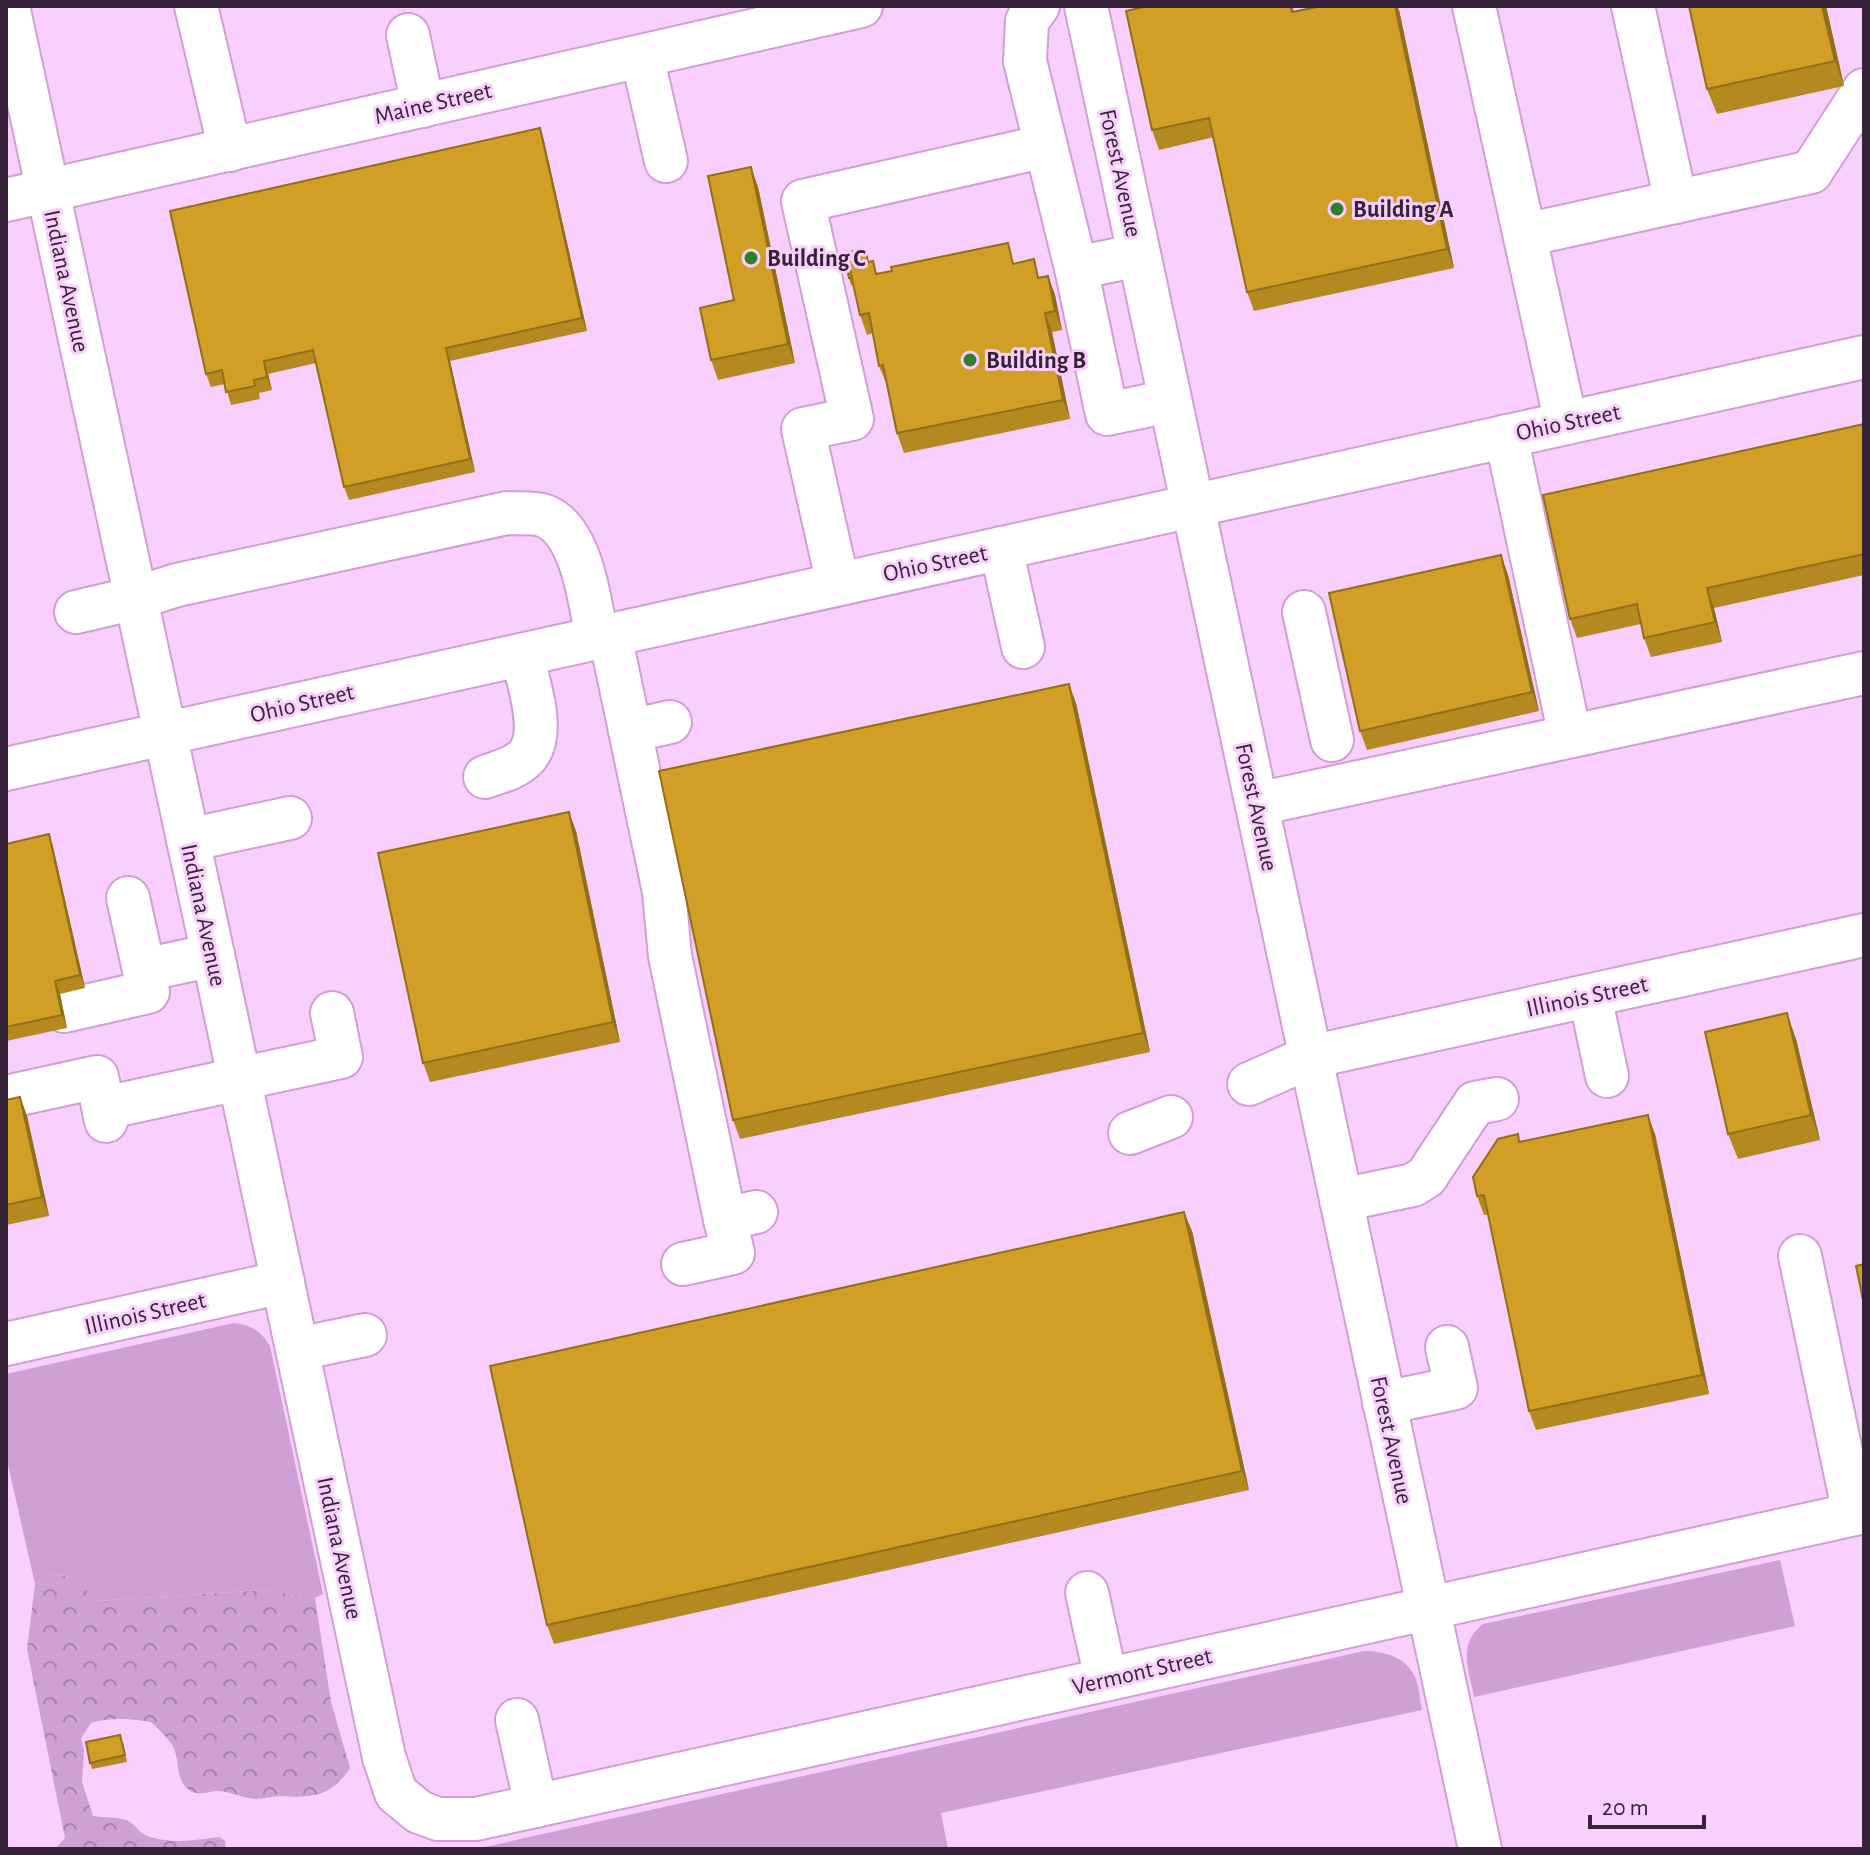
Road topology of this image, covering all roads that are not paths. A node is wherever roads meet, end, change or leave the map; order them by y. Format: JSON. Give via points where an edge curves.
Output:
{"nodes":[{"id":1,"x":8,"y":6,"type":"edge"},
{"id":2,"x":196,"y":6,"type":"edge"},
{"id":3,"x":861,"y":6,"type":"edge"},
{"id":4,"x":1038,"y":6,"type":"edge"},
{"id":5,"x":1086,"y":6,"type":"edge"},
{"id":6,"x":1474,"y":6,"type":"edge"},
{"id":7,"x":1633,"y":6,"type":"edge"},
{"id":8,"x":408,"y":35,"type":"dead end"},
{"id":9,"x":642,"y":56,"type":"junction"},
{"id":10,"x":1864,"y":90,"type":"edge"},
{"id":11,"x":423,"y":106,"type":"junction"},
{"id":12,"x":1046,"y":146,"type":"junction"},
{"id":13,"x":230,"y":150,"type":"junction"},
{"id":14,"x":666,"y":161,"type":"dead end"},
{"id":15,"x":48,"y":191,"type":"junction"},
{"id":16,"x":6,"y":200,"type":"edge"},
{"id":17,"x":1676,"y":202,"type":"junction"},
{"id":18,"x":1525,"y":235,"type":"junction"},
{"id":19,"x":1139,"y":255,"type":"junction"},
{"id":20,"x":1076,"y":268,"type":"junction"},
{"id":21,"x":1864,"y":357,"type":"edge"},
{"id":22,"x":1170,"y":401,"type":"junction"},
{"id":23,"x":1566,"y":423,"type":"junction"},
{"id":24,"x":1506,"y":436,"type":"junction"},
{"id":25,"x":1192,"y":505,"type":"junction"},
{"id":26,"x":1001,"y":548,"type":"junction"},
{"id":27,"x":838,"y":584,"type":"junction"},
{"id":28,"x":136,"y":598,"type":"junction"},
{"id":29,"x":76,"y":612,"type":"dead end"},
{"id":30,"x":1304,"y":612,"type":"dead end"},
{"id":31,"x":604,"y":636,"type":"junction"},
{"id":32,"x":1023,"y":647,"type":"dead end"},
{"id":33,"x":522,"y":655,"type":"junction"},
{"id":34,"x":1864,"y":673,"type":"edge"},
{"id":35,"x":670,"y":722,"type":"dead end"},
{"id":36,"x":630,"y":731,"type":"junction"},
{"id":37,"x":165,"y":734,"type":"junction"},
{"id":38,"x":1570,"y":736,"type":"junction"},
{"id":39,"x":1332,"y":740,"type":"dead end"},
{"id":40,"x":6,"y":769,"type":"edge"},
{"id":41,"x":485,"y":777,"type":"dead end"},
{"id":42,"x":1257,"y":804,"type":"junction"},
{"id":43,"x":290,"y":818,"type":"dead end"},
{"id":44,"x":188,"y":840,"type":"junction"},
{"id":45,"x":128,"y":898,"type":"dead end"},
{"id":46,"x":1864,"y":937,"type":"edge"},
{"id":47,"x":213,"y":955,"type":"junction"},
{"id":48,"x":144,"y":970,"type":"junction"},
{"id":49,"x":1590,"y":996,"type":"junction"},
{"id":50,"x":64,"y":1011,"type":"edge"},
{"id":51,"x":332,"y":1013,"type":"dead end"},
{"id":52,"x":1310,"y":1057,"type":"junction"},
{"id":53,"x":1607,"y":1076,"type":"dead end"},
{"id":54,"x":239,"y":1078,"type":"junction"},
{"id":55,"x":1249,"y":1084,"type":"dead end"},
{"id":56,"x":6,"y":1097,"type":"edge"},
{"id":57,"x":1497,"y":1099,"type":"dead end"},
{"id":58,"x":1171,"y":1117,"type":"dead end"},
{"id":59,"x":1130,"y":1133,"type":"dead end"},
{"id":60,"x":1341,"y":1200,"type":"junction"},
{"id":61,"x":1800,"y":1256,"type":"dead end"},
{"id":62,"x":683,"y":1264,"type":"dead end"},
{"id":63,"x":283,"y":1282,"type":"junction"},
{"id":64,"x":365,"y":1335,"type":"dead end"},
{"id":65,"x":6,"y":1344,"type":"edge"},
{"id":66,"x":1447,"y":1347,"type":"dead end"},
{"id":67,"x":298,"y":1349,"type":"junction"},
{"id":68,"x":1384,"y":1403,"type":"junction"},
{"id":69,"x":1859,"y":1513,"type":"edge"},
{"id":70,"x":1087,"y":1593,"type":"dead end"},
{"id":71,"x":1428,"y":1607,"type":"junction"},
{"id":72,"x":1106,"y":1679,"type":"junction"},
{"id":73,"x":517,"y":1720,"type":"dead end"},
{"id":74,"x":536,"y":1806,"type":"junction"},
{"id":75,"x":419,"y":1812,"type":"joint"},
{"id":76,"x":1480,"y":1849,"type":"edge"}],
"edges":[{"from":1,"to":15,"type":"street","name":"Indiana Avenue"},
{"from":2,"to":13,"type":"street"},
{"from":3,"to":9,"type":"street","name":"Maine Street"},
{"from":4,"to":12,"type":"street","via":[[1027,21],[1025,61]]},
{"from":5,"to":19,"type":"street","name":"Forest Avenue"},
{"from":6,"to":18,"type":"street"},
{"from":7,"to":17,"type":"street"},
{"from":8,"to":11,"type":"street"},
{"from":9,"to":11,"type":"street","name":"Maine Street"},
{"from":9,"to":14,"type":"street"},
{"from":10,"to":17,"type":"street","via":[[1811,172]]},
{"from":11,"to":13,"type":"street","name":"Maine Street"},
{"from":12,"to":20,"type":"street"},
{"from":12,"to":27,"type":"street","via":[[803,201],[852,419],[803,429]]},
{"from":13,"to":15,"type":"street","name":"Maine Street"},
{"from":15,"to":16,"type":"street","name":"Maine Street"},
{"from":15,"to":28,"type":"street","name":"Indiana Avenue"},
{"from":17,"to":18,"type":"street"},
{"from":18,"to":23,"type":"street"},
{"from":19,"to":20,"type":"street"},
{"from":19,"to":22,"type":"street","name":"Forest Avenue"},
{"from":20,"to":22,"type":"street","via":[[1107,414]]},
{"from":21,"to":23,"type":"street","name":"Ohio Street"},
{"from":22,"to":25,"type":"street","name":"Forest Avenue"},
{"from":23,"to":24,"type":"street","name":"Ohio Street"},
{"from":24,"to":25,"type":"street","name":"Ohio Street","via":[[1358,483]]},
{"from":24,"to":38,"type":"street"},
{"from":25,"to":26,"type":"street","name":"Ohio Street"},
{"from":25,"to":42,"type":"street","name":"Forest Avenue"},
{"from":26,"to":27,"type":"street","name":"Ohio Street"},
{"from":26,"to":32,"type":"street"},
{"from":27,"to":31,"type":"street","name":"Ohio Street"},
{"from":28,"to":29,"type":"street"},
{"from":28,"to":31,"type":"street","via":[[507,513],[544,516],[575,546]]},
{"from":28,"to":37,"type":"street","name":"Indiana Avenue"},
{"from":30,"to":39,"type":"street"},
{"from":31,"to":33,"type":"street","name":"Ohio Street"},
{"from":31,"to":36,"type":"street"},
{"from":33,"to":37,"type":"street","name":"Ohio Street"},
{"from":33,"to":41,"type":"street","via":[[536,739],[526,758]]},
{"from":34,"to":38,"type":"street"},
{"from":35,"to":36,"type":"street"},
{"from":36,"to":62,"type":"street","via":[[664,892],[670,956],[741,1216],[733,1253]]},
{"from":37,"to":40,"type":"street","name":"Ohio Street"},
{"from":37,"to":44,"type":"street","name":"Indiana Avenue"},
{"from":38,"to":42,"type":"street"},
{"from":42,"to":52,"type":"street","name":"Forest Avenue"},
{"from":43,"to":44,"type":"street"},
{"from":44,"to":47,"type":"street","name":"Indiana Avenue"},
{"from":45,"to":48,"type":"street"},
{"from":46,"to":49,"type":"street","name":"Illinois Street"},
{"from":47,"to":48,"type":"street"},
{"from":47,"to":54,"type":"street","name":"Indiana Avenue"},
{"from":48,"to":50,"type":"street","via":[[148,992]]},
{"from":49,"to":52,"type":"street","name":"Illinois Street"},
{"from":49,"to":53,"type":"street"},
{"from":51,"to":54,"type":"street","via":[[341,1057]]},
{"from":52,"to":55,"type":"street","name":"Illinois Street"},
{"from":52,"to":60,"type":"street","name":"Forest Avenue"},
{"from":54,"to":56,"type":"street","via":[[105,1114],[97,1077]]},
{"from":54,"to":63,"type":"street","name":"Indiana Avenue"},
{"from":57,"to":60,"type":"street","via":[[1475,1103],[1416,1199]]},
{"from":58,"to":59,"type":"street"},
{"from":60,"to":68,"type":"street","name":"Forest Avenue"},
{"from":61,"to":69,"type":"street"},
{"from":63,"to":65,"type":"street","name":"Illinois Street"},
{"from":63,"to":67,"type":"street","name":"Indiana Avenue"},
{"from":64,"to":67,"type":"street"},
{"from":66,"to":68,"type":"street","via":[[1456,1388]]},
{"from":67,"to":75,"type":"street","name":"Indiana Avenue","via":[[384,1757],[396,1793]]},
{"from":68,"to":71,"type":"street","name":"Forest Avenue"},
{"from":69,"to":71,"type":"street","name":"Vermont Street"},
{"from":70,"to":72,"type":"street"},
{"from":71,"to":72,"type":"street","name":"Vermont Street"},
{"from":71,"to":76,"type":"street","name":"Forest Avenue"},
{"from":72,"to":74,"type":"street","name":"Vermont Street"},
{"from":73,"to":74,"type":"street"},
{"from":74,"to":75,"type":"street","name":"Vermont Street","via":[[476,1819],[438,1819]]}]}
